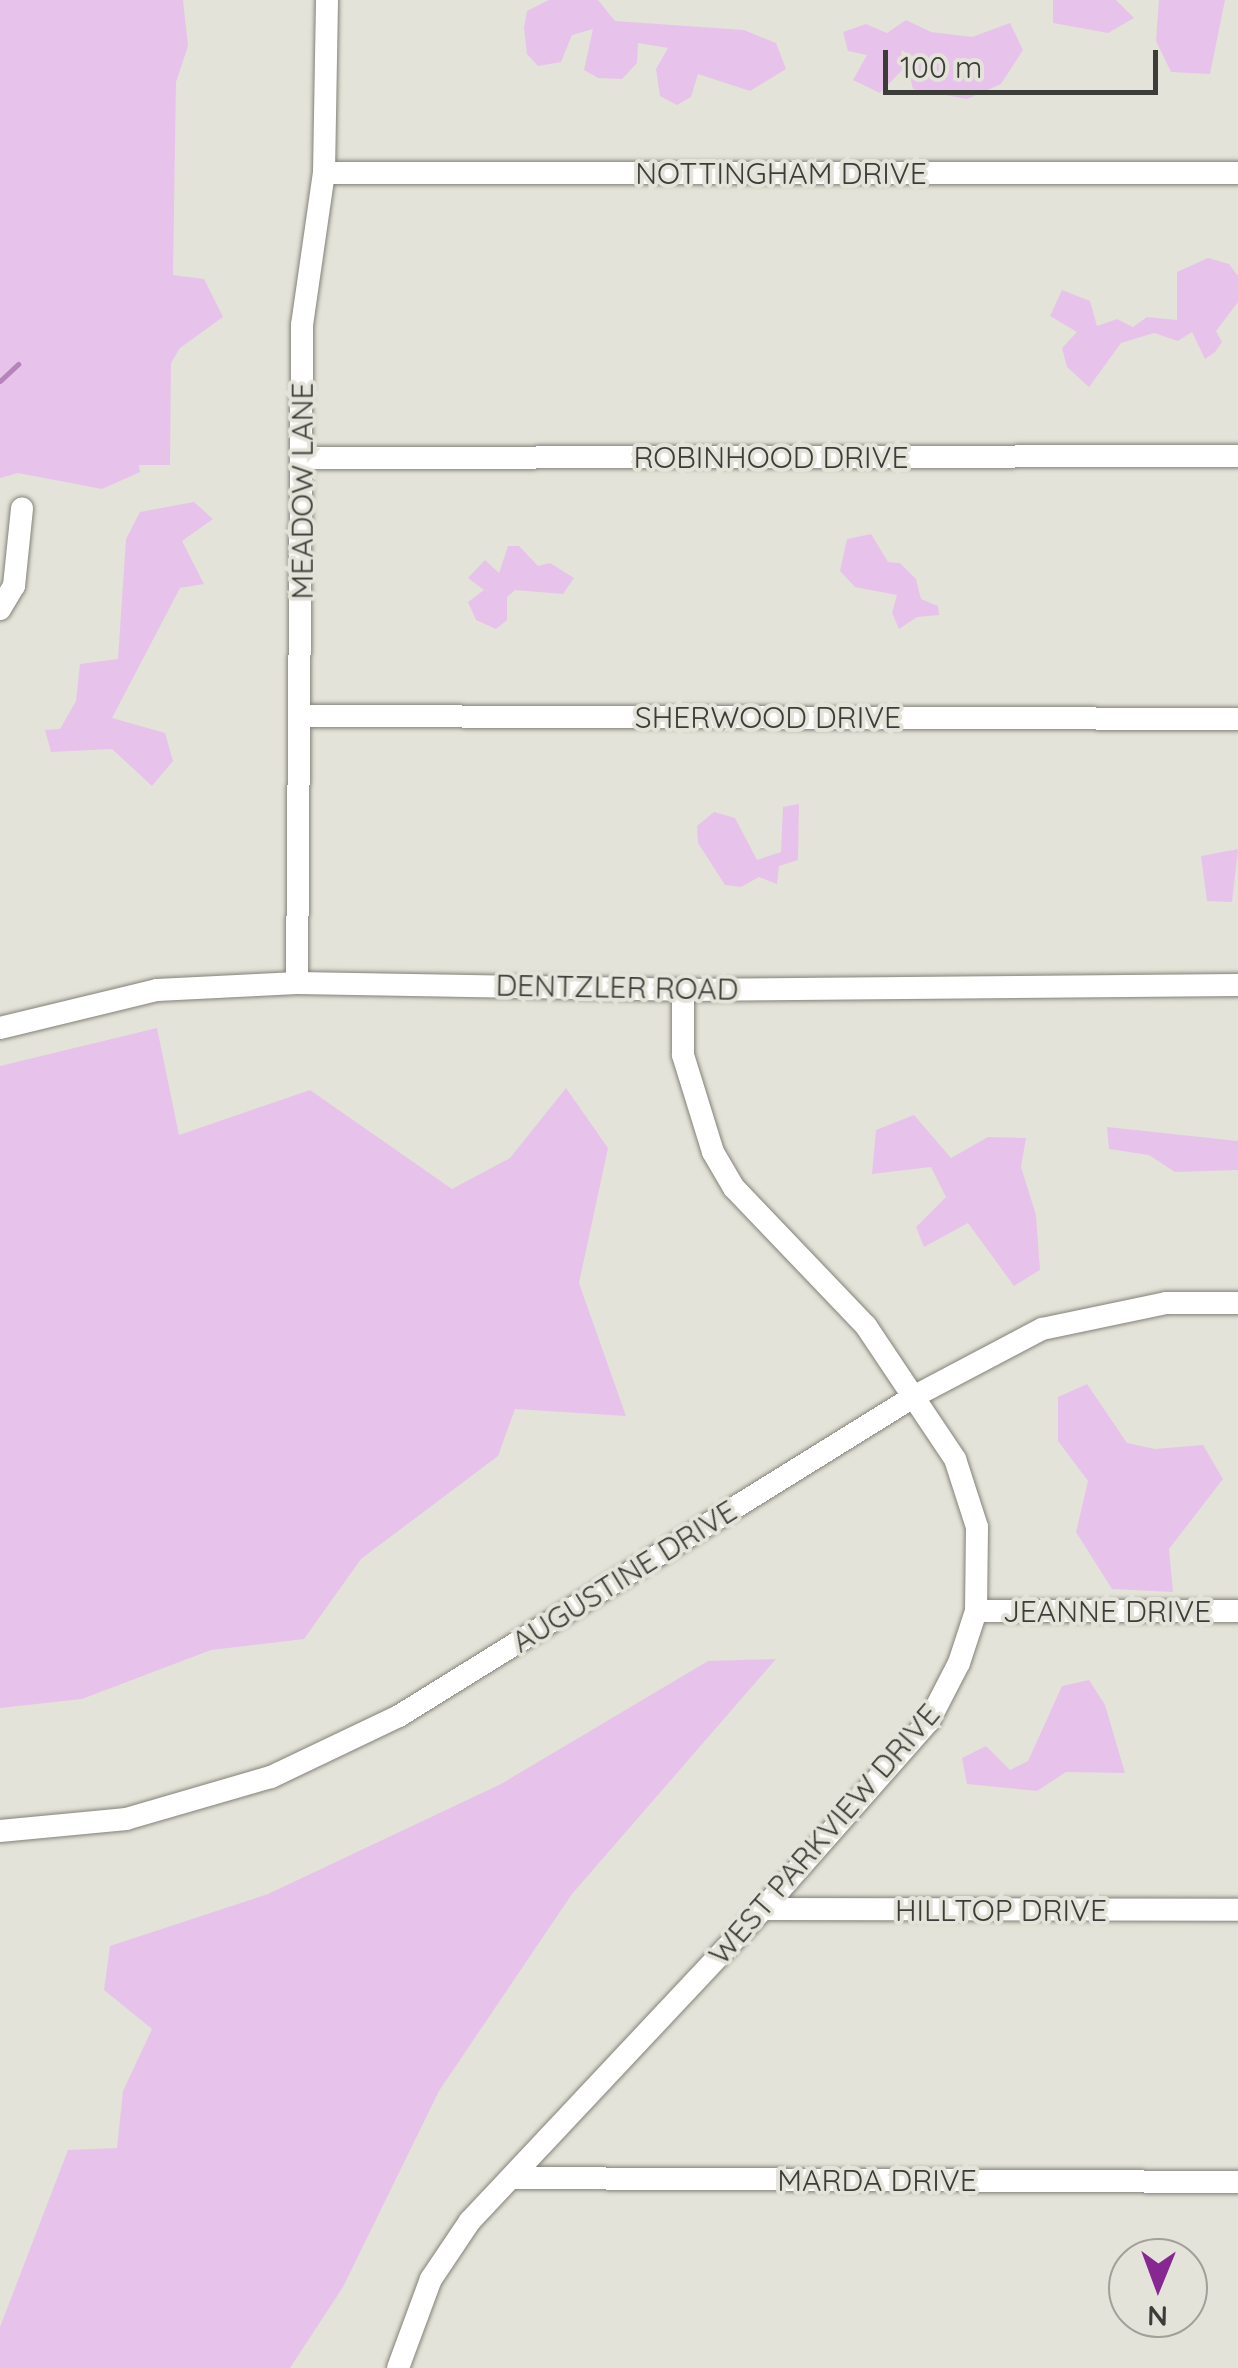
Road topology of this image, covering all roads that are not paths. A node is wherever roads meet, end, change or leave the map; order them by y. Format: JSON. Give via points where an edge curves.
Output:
{"nodes":[{"id":1,"x":327,"y":0,"type":"edge"},
{"id":2,"x":324,"y":173,"type":"junction"},
{"id":3,"x":1238,"y":173,"type":"edge"},
{"id":4,"x":1238,"y":456,"type":"edge"},
{"id":5,"x":303,"y":458,"type":"junction"},
{"id":6,"x":22,"y":508,"type":"dead end"},
{"id":7,"x":0,"y":609,"type":"edge"},
{"id":8,"x":299,"y":716,"type":"junction"},
{"id":9,"x":1238,"y":719,"type":"edge"},
{"id":10,"x":297,"y":983,"type":"junction"},
{"id":11,"x":1238,"y":985,"type":"edge"},
{"id":12,"x":684,"y":990,"type":"junction"},
{"id":13,"x":0,"y":1028,"type":"edge"},
{"id":14,"x":1238,"y":1303,"type":"edge"},
{"id":15,"x":913,"y":1397,"type":"junction"},
{"id":16,"x":976,"y":1611,"type":"junction"},
{"id":17,"x":1238,"y":1612,"type":"edge"},
{"id":18,"x":0,"y":1832,"type":"edge"},
{"id":19,"x":763,"y":1910,"type":"junction"},
{"id":20,"x":1238,"y":1910,"type":"edge"},
{"id":21,"x":516,"y":2178,"type":"junction"},
{"id":22,"x":1238,"y":2182,"type":"edge"},
{"id":23,"x":398,"y":2368,"type":"edge"}],
"edges":[{"from":1,"to":2,"type":"street","name":"MEADOW LANE"},
{"from":2,"to":3,"type":"street","name":"NOTTINGHAM DRIVE"},
{"from":2,"to":5,"type":"street","name":"MEADOW LANE","via":[[302,325]]},
{"from":4,"to":5,"type":"street","name":"ROBINHOOD DRIVE"},
{"from":5,"to":8,"type":"street","name":"MEADOW LANE"},
{"from":6,"to":7,"type":"street","via":[[14,586]]},
{"from":8,"to":9,"type":"street","name":"SHERWOOD DRIVE"},
{"from":8,"to":10,"type":"street","name":"MEADOW LANE"},
{"from":10,"to":12,"type":"street","name":"DENTZLER ROAD"},
{"from":10,"to":13,"type":"street","name":"DENTZLER ROAD","via":[[156,990]]},
{"from":11,"to":12,"type":"street","name":"DENTZLER ROAD"},
{"from":12,"to":15,"type":"street","name":"WEST PARKVIEW DRIVE","via":[[683,1055],[712,1152],[734,1188],[866,1326]]},
{"from":14,"to":15,"type":"street","name":"AUGUSTINE DRIVE","via":[[1166,1303],[1042,1330]]},
{"from":15,"to":16,"type":"street","name":"WEST PARKVIEW DRIVE","via":[[955,1458],[977,1527]]},
{"from":15,"to":18,"type":"street","name":"AUGUSTINE DRIVE","via":[[399,1716],[332,1749],[219,1795],[126,1819]]},
{"from":16,"to":17,"type":"street","name":"JEANNE DRIVE"},
{"from":16,"to":19,"type":"street","name":"WEST PARKVIEW DRIVE","via":[[929,1721]]},
{"from":19,"to":20,"type":"street","name":"HILLTOP DRIVE"},
{"from":19,"to":21,"type":"street","name":"WEST PARKVIEW DRIVE"},
{"from":21,"to":22,"type":"street","name":"MARDA DRIVE"},
{"from":21,"to":23,"type":"street","name":"WEST PARKVIEW DRIVE","via":[[470,2220],[431,2279]]}]}
